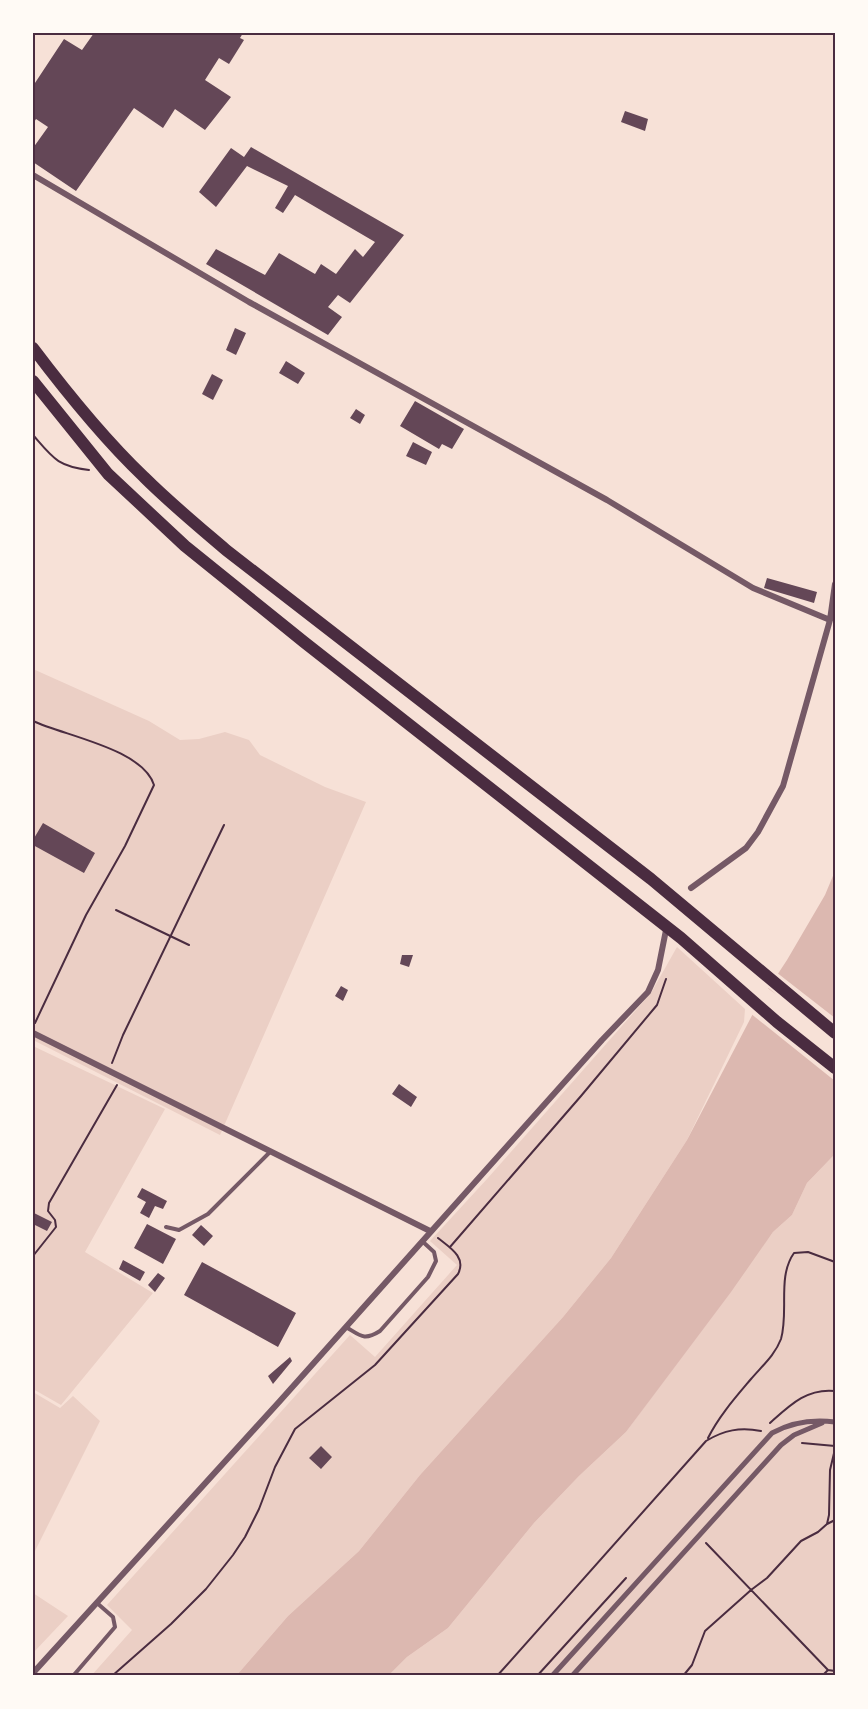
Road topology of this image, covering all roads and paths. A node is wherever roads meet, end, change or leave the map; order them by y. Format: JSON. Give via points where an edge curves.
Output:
{"nodes":[{"id":1,"x":33,"y":175,"type":"edge"},
{"id":2,"x":33,"y":348,"type":"edge"},
{"id":3,"x":33,"y":381,"type":"edge"},
{"id":4,"x":33,"y":435,"type":"edge"},
{"id":5,"x":89,"y":470,"type":"dead end"},
{"id":6,"x":835,"y":584,"type":"edge"},
{"id":7,"x":830,"y":620,"type":"junction"},
{"id":8,"x":33,"y":721,"type":"edge"},
{"id":9,"x":224,"y":825,"type":"dead end"},
{"id":10,"x":691,"y":888,"type":"dead end"},
{"id":11,"x":116,"y":910,"type":"dead end"},
{"id":12,"x":666,"y":930,"type":"dead end"},
{"id":13,"x":171,"y":936,"type":"junction"},
{"id":14,"x":189,"y":945,"type":"dead end"},
{"id":15,"x":658,"y":970,"type":"junction"},
{"id":16,"x":33,"y":1026,"type":"edge"},
{"id":17,"x":33,"y":1033,"type":"edge"},
{"id":18,"x":835,"y":1033,"type":"edge"},
{"id":19,"x":835,"y":1068,"type":"edge"},
{"id":20,"x":109,"y":1071,"type":"junction"},
{"id":21,"x":122,"y":1077,"type":"junction"},
{"id":22,"x":270,"y":1152,"type":"junction"},
{"id":23,"x":166,"y":1227,"type":"dead end"},
{"id":24,"x":430,"y":1231,"type":"junction"},
{"id":25,"x":421,"y":1241,"type":"junction"},
{"id":26,"x":449,"y":1248,"type":"junction"},
{"id":27,"x":33,"y":1256,"type":"edge"},
{"id":28,"x":835,"y":1262,"type":"edge"},
{"id":29,"x":345,"y":1327,"type":"junction"},
{"id":30,"x":835,"y":1391,"type":"edge"},
{"id":31,"x":826,"y":1421,"type":"junction"},
{"id":32,"x":835,"y":1422,"type":"edge"},
{"id":33,"x":769,"y":1423,"type":"dead end"},
{"id":34,"x":761,"y":1431,"type":"dead end"},
{"id":35,"x":788,"y":1439,"type":"junction"},
{"id":36,"x":706,"y":1441,"type":"junction"},
{"id":37,"x":835,"y":1448,"type":"edge"},
{"id":38,"x":835,"y":1520,"type":"edge"},
{"id":39,"x":826,"y":1524,"type":"junction"},
{"id":40,"x":699,"y":1536,"type":"junction"},
{"id":41,"x":751,"y":1590,"type":"junction"},
{"id":42,"x":97,"y":1603,"type":"junction"},
{"id":43,"x":828,"y":1670,"type":"junction"},
{"id":44,"x":835,"y":1671,"type":"edge"},
{"id":45,"x":33,"y":1673,"type":"edge"},
{"id":46,"x":73,"y":1676,"type":"edge"},
{"id":47,"x":112,"y":1676,"type":"edge"},
{"id":48,"x":497,"y":1676,"type":"edge"},
{"id":49,"x":552,"y":1676,"type":"edge"},
{"id":50,"x":572,"y":1676,"type":"edge"},
{"id":51,"x":683,"y":1676,"type":"edge"},
{"id":52,"x":822,"y":1676,"type":"edge"}],
"edges":[{"from":1,"to":7,"type":"street","via":[[249,302],[607,500],[753,588]]},
{"from":2,"to":18,"type":"highway","via":[[142,476],[226,550],[651,879]]},
{"from":3,"to":19,"type":"highway","via":[[125,492],[185,546],[681,938]]},
{"from":4,"to":5,"type":"path","via":[[66,467]]},
{"from":6,"to":7,"type":"street"},
{"from":7,"to":10,"type":"street","via":[[783,786],[746,848]]},
{"from":8,"to":16,"type":"path","via":[[123,754],[142,766],[154,785]]},
{"from":9,"to":13,"type":"path"},
{"from":11,"to":13,"type":"path"},
{"from":12,"to":15,"type":"street"},
{"from":13,"to":14,"type":"path"},
{"from":13,"to":20,"type":"path"},
{"from":15,"to":24,"type":"street","via":[[648,992]]},
{"from":15,"to":26,"type":"path","via":[[664,971],[666,977],[657,1005]]},
{"from":17,"to":20,"type":"street"},
{"from":20,"to":21,"type":"street"},
{"from":21,"to":22,"type":"street"},
{"from":21,"to":27,"type":"path","via":[[49,1203],[48,1211],[56,1227]]},
{"from":22,"to":23,"type":"lane","via":[[208,1214],[179,1230]]},
{"from":22,"to":24,"type":"street"},
{"from":24,"to":25,"type":"street"},
{"from":24,"to":26,"type":"path"},
{"from":25,"to":29,"type":"street"},
{"from":25,"to":29,"type":"lane","via":[[434,1252],[436,1261],[428,1277],[370,1338]]},
{"from":26,"to":47,"type":"path","via":[[462,1262],[458,1274],[375,1365],[295,1429],[274,1467],[245,1537],[228,1562],[178,1617]]},
{"from":28,"to":36,"type":"path","via":[[808,1252],[794,1254],[789,1260],[784,1322],[776,1351],[717,1419]]},
{"from":29,"to":42,"type":"street"},
{"from":30,"to":33,"type":"path","via":[[811,1392]]},
{"from":31,"to":32,"type":"street"},
{"from":31,"to":35,"type":"street"},
{"from":31,"to":49,"type":"street","via":[[799,1422],[772,1433]]},
{"from":34,"to":36,"type":"path","via":[[736,1429]]},
{"from":35,"to":37,"type":"path"},
{"from":35,"to":40,"type":"street"},
{"from":36,"to":48,"type":"path"},
{"from":37,"to":39,"type":"path"},
{"from":38,"to":39,"type":"path"},
{"from":39,"to":41,"type":"path","via":[[801,1540],[774,1572]]},
{"from":40,"to":41,"type":"path"},
{"from":40,"to":50,"type":"street"},
{"from":41,"to":43,"type":"path"},
{"from":41,"to":51,"type":"path","via":[[705,1631],[692,1665]]},
{"from":42,"to":45,"type":"street"},
{"from":42,"to":46,"type":"lane","via":[[113,1617],[115,1627]]},
{"from":43,"to":44,"type":"path"},
{"from":43,"to":52,"type":"path"}]}
